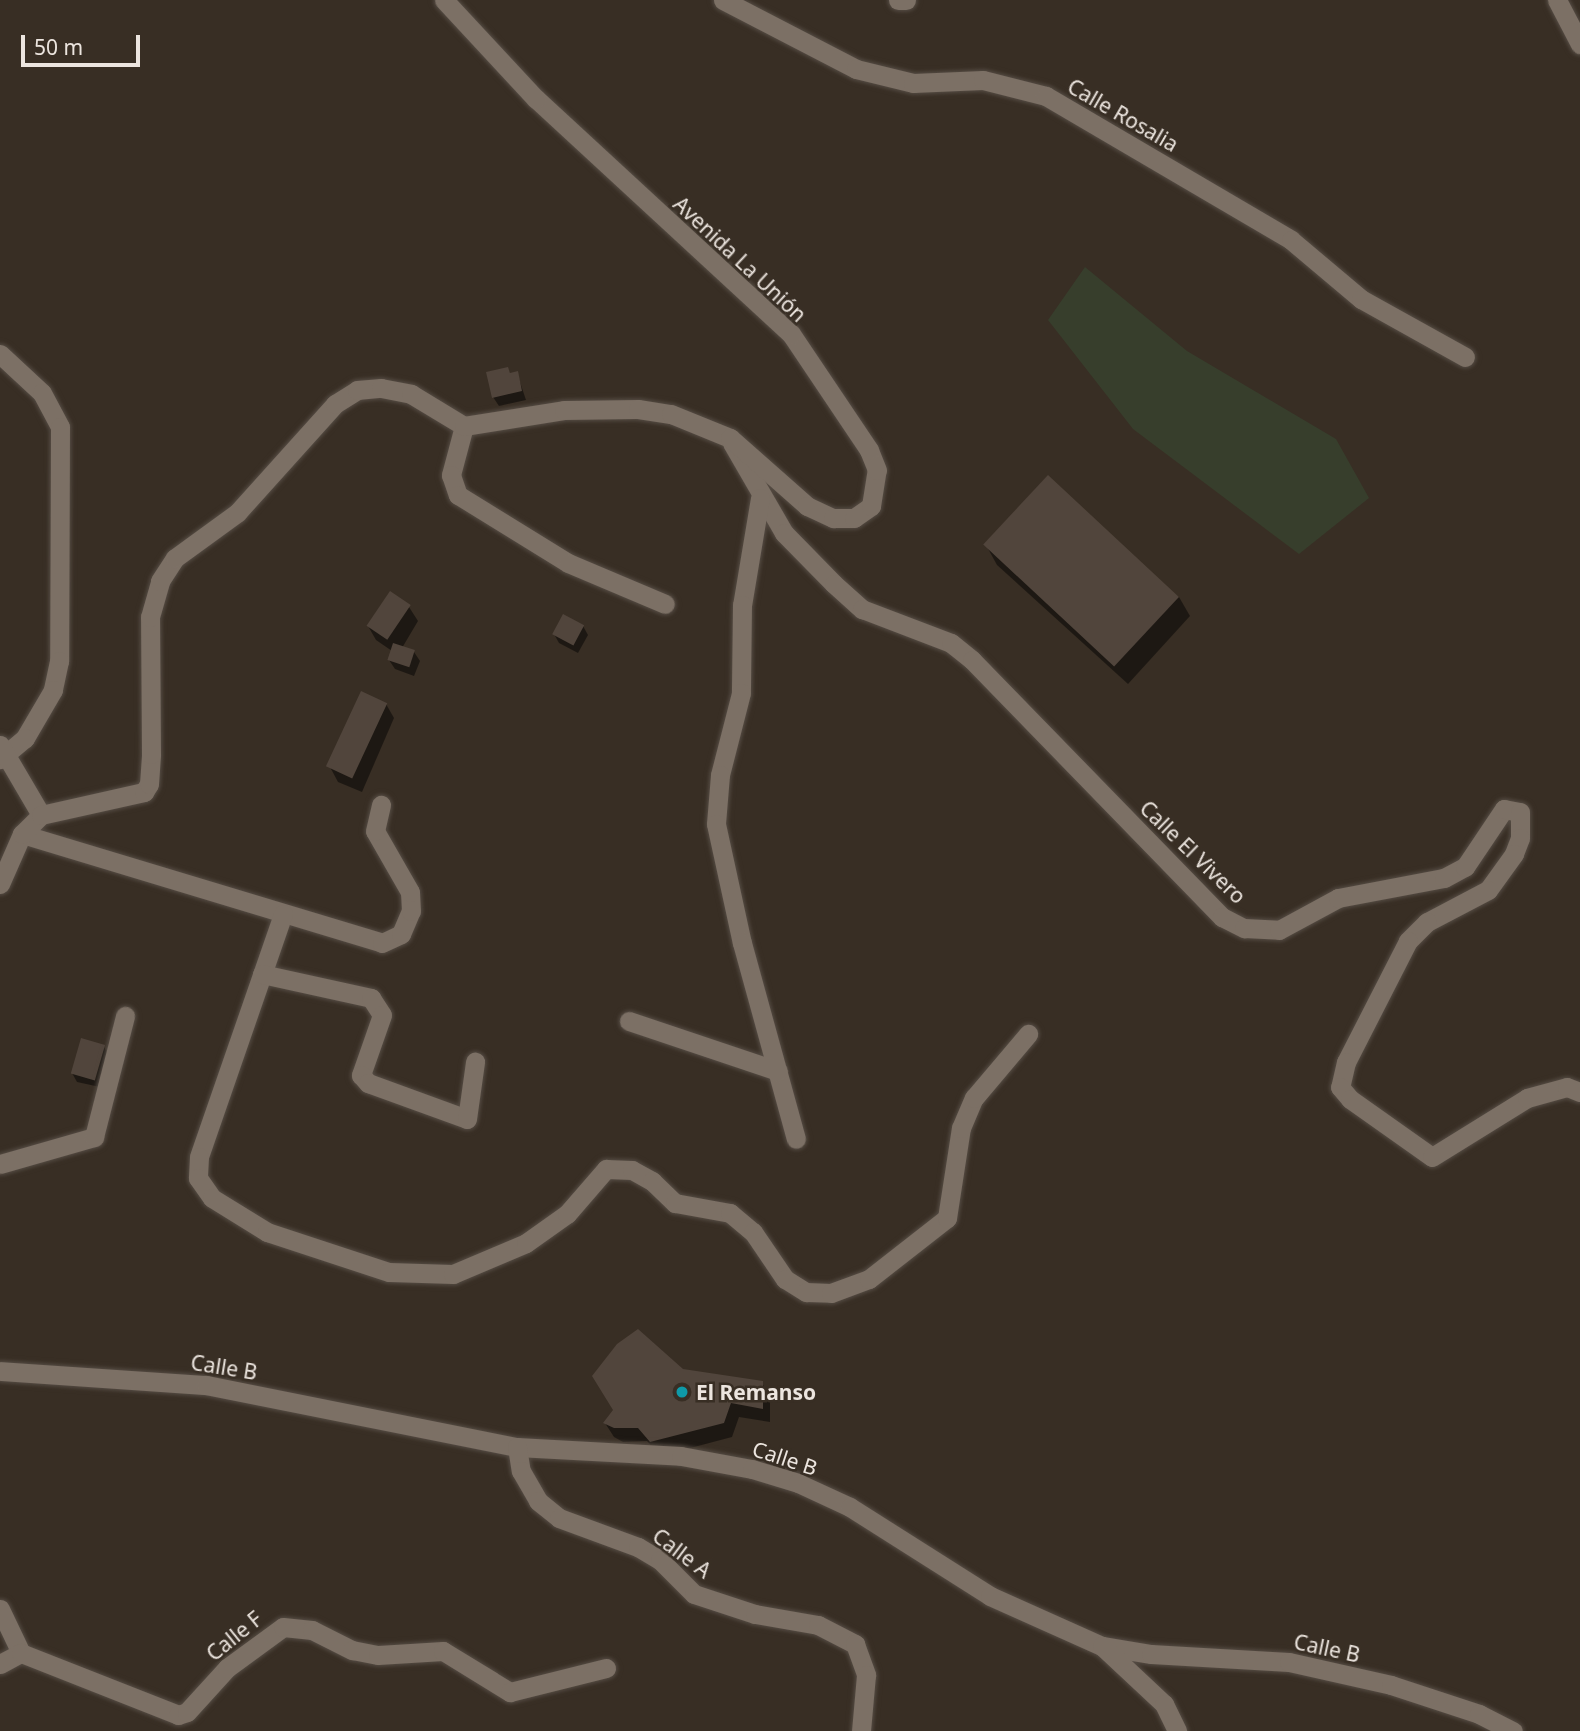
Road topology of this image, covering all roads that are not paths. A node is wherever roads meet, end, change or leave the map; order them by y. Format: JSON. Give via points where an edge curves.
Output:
{"nodes":[{"id":1,"x":444,"y":0,"type":"edge"},
{"id":2,"x":723,"y":0,"type":"edge"},
{"id":3,"x":898,"y":0,"type":"edge"},
{"id":4,"x":906,"y":0,"type":"edge"},
{"id":5,"x":1557,"y":0,"type":"edge"},
{"id":6,"x":1580,"y":44,"type":"edge"},
{"id":7,"x":0,"y":354,"type":"edge"},
{"id":8,"x":1465,"y":357,"type":"dead end"},
{"id":9,"x":464,"y":426,"type":"junction"},
{"id":10,"x":730,"y":438,"type":"junction"},
{"id":11,"x":760,"y":498,"type":"junction"},
{"id":12,"x":665,"y":604,"type":"dead end"},
{"id":13,"x":2,"y":753,"type":"edge"},
{"id":14,"x":381,"y":806,"type":"dead end"},
{"id":15,"x":40,"y":815,"type":"junction"},
{"id":16,"x":22,"y":834,"type":"junction"},
{"id":17,"x":0,"y":884,"type":"edge"},
{"id":18,"x":283,"y":914,"type":"junction"},
{"id":19,"x":262,"y":974,"type":"junction"},
{"id":20,"x":125,"y":1016,"type":"dead end"},
{"id":21,"x":629,"y":1021,"type":"dead end"},
{"id":22,"x":1028,"y":1034,"type":"dead end"},
{"id":23,"x":475,"y":1062,"type":"dead end"},
{"id":24,"x":778,"y":1072,"type":"junction"},
{"id":25,"x":1580,"y":1092,"type":"edge"},
{"id":26,"x":796,"y":1139,"type":"dead end"},
{"id":27,"x":0,"y":1164,"type":"edge"},
{"id":28,"x":0,"y":1371,"type":"edge"},
{"id":29,"x":517,"y":1447,"type":"junction"},
{"id":30,"x":0,"y":1609,"type":"edge"},
{"id":31,"x":1102,"y":1646,"type":"junction"},
{"id":32,"x":21,"y":1653,"type":"junction"},
{"id":33,"x":0,"y":1664,"type":"edge"},
{"id":34,"x":606,"y":1668,"type":"dead end"},
{"id":35,"x":861,"y":1731,"type":"edge"},
{"id":36,"x":1177,"y":1731,"type":"edge"},
{"id":37,"x":1513,"y":1731,"type":"edge"}],
"edges":[{"from":1,"to":10,"type":"street","name":"Avenida La Unión","via":[[536,99],[610,162],[675,230],[790,334],[869,450],[877,470],[871,506],[854,518],[833,518],[807,506]]},
{"from":2,"to":8,"type":"street","name":"Calle Rosalia","via":[[856,69],[913,83],[983,80],[1046,96],[1291,240],[1361,299]]},
{"from":3,"to":4,"type":"street"},
{"from":5,"to":6,"type":"street"},
{"from":7,"to":13,"type":"street","via":[[42,393],[60,427],[58,661],[52,690],[25,738]]},
{"from":9,"to":10,"type":"street","name":"Avenida La Unión","via":[[564,410],[638,409],[671,414]]},
{"from":9,"to":12,"type":"street","via":[[451,475],[458,495],[568,563]]},
{"from":9,"to":15,"type":"street","via":[[411,394],[381,388],[357,390],[335,404],[261,489],[213,533],[175,558],[160,581],[150,617],[151,754],[144,792]]},
{"from":10,"to":11,"type":"street","name":"Calle El Vivero"},
{"from":11,"to":24,"type":"street","via":[[742,605],[741,693],[720,775],[716,824],[742,943]]},
{"from":11,"to":25,"type":"street","name":"Calle El Vivero","via":[[784,533],[862,609],[951,643],[972,660],[1222,917],[1244,928],[1279,930],[1338,898],[1444,878],[1465,867],[1504,809],[1520,812],[1520,838],[1514,854],[1488,890],[1427,922],[1408,941],[1346,1062],[1340,1087],[1432,1157],[1527,1098],[1567,1087]]},
{"from":13,"to":15,"type":"street"},
{"from":14,"to":18,"type":"street","via":[[376,831],[380,846],[410,892],[411,911],[401,934],[383,943]]},
{"from":15,"to":16,"type":"street"},
{"from":16,"to":17,"type":"street"},
{"from":16,"to":18,"type":"street"},
{"from":18,"to":19,"type":"street"},
{"from":19,"to":22,"type":"street","via":[[199,1157],[198,1178],[212,1198],[267,1233],[389,1272],[453,1274],[526,1243],[567,1214],[606,1170],[632,1170],[676,1203],[730,1213],[753,1231],[785,1279],[806,1292],[831,1293],[869,1279],[947,1218],[961,1128],[974,1098]]},
{"from":19,"to":23,"type":"street","via":[[371,998],[382,1015],[360,1075],[368,1083],[467,1119]]},
{"from":20,"to":27,"type":"street","via":[[94,1137]]},
{"from":21,"to":24,"type":"street"},
{"from":24,"to":26,"type":"street"},
{"from":28,"to":29,"type":"street","name":"Calle B","via":[[206,1385]]},
{"from":29,"to":31,"type":"street","name":"Calle B","via":[[681,1456],[798,1483],[850,1507],[990,1596]]},
{"from":29,"to":35,"type":"street","name":"Calle A","via":[[521,1471],[538,1501],[559,1518],[638,1547],[660,1560],[694,1594],[755,1614],[818,1625],[855,1644],[866,1675]]},
{"from":30,"to":32,"type":"street"},
{"from":31,"to":36,"type":"street","via":[[1164,1704]]},
{"from":31,"to":37,"type":"street","name":"Calle B","via":[[1151,1654],[1289,1662],[1391,1685],[1479,1714]]},
{"from":32,"to":33,"type":"street"},
{"from":32,"to":34,"type":"street","name":"Calle F","via":[[178,1714],[187,1712],[227,1668],[284,1627],[312,1630],[352,1650],[377,1655],[443,1651],[510,1692]]}]}
